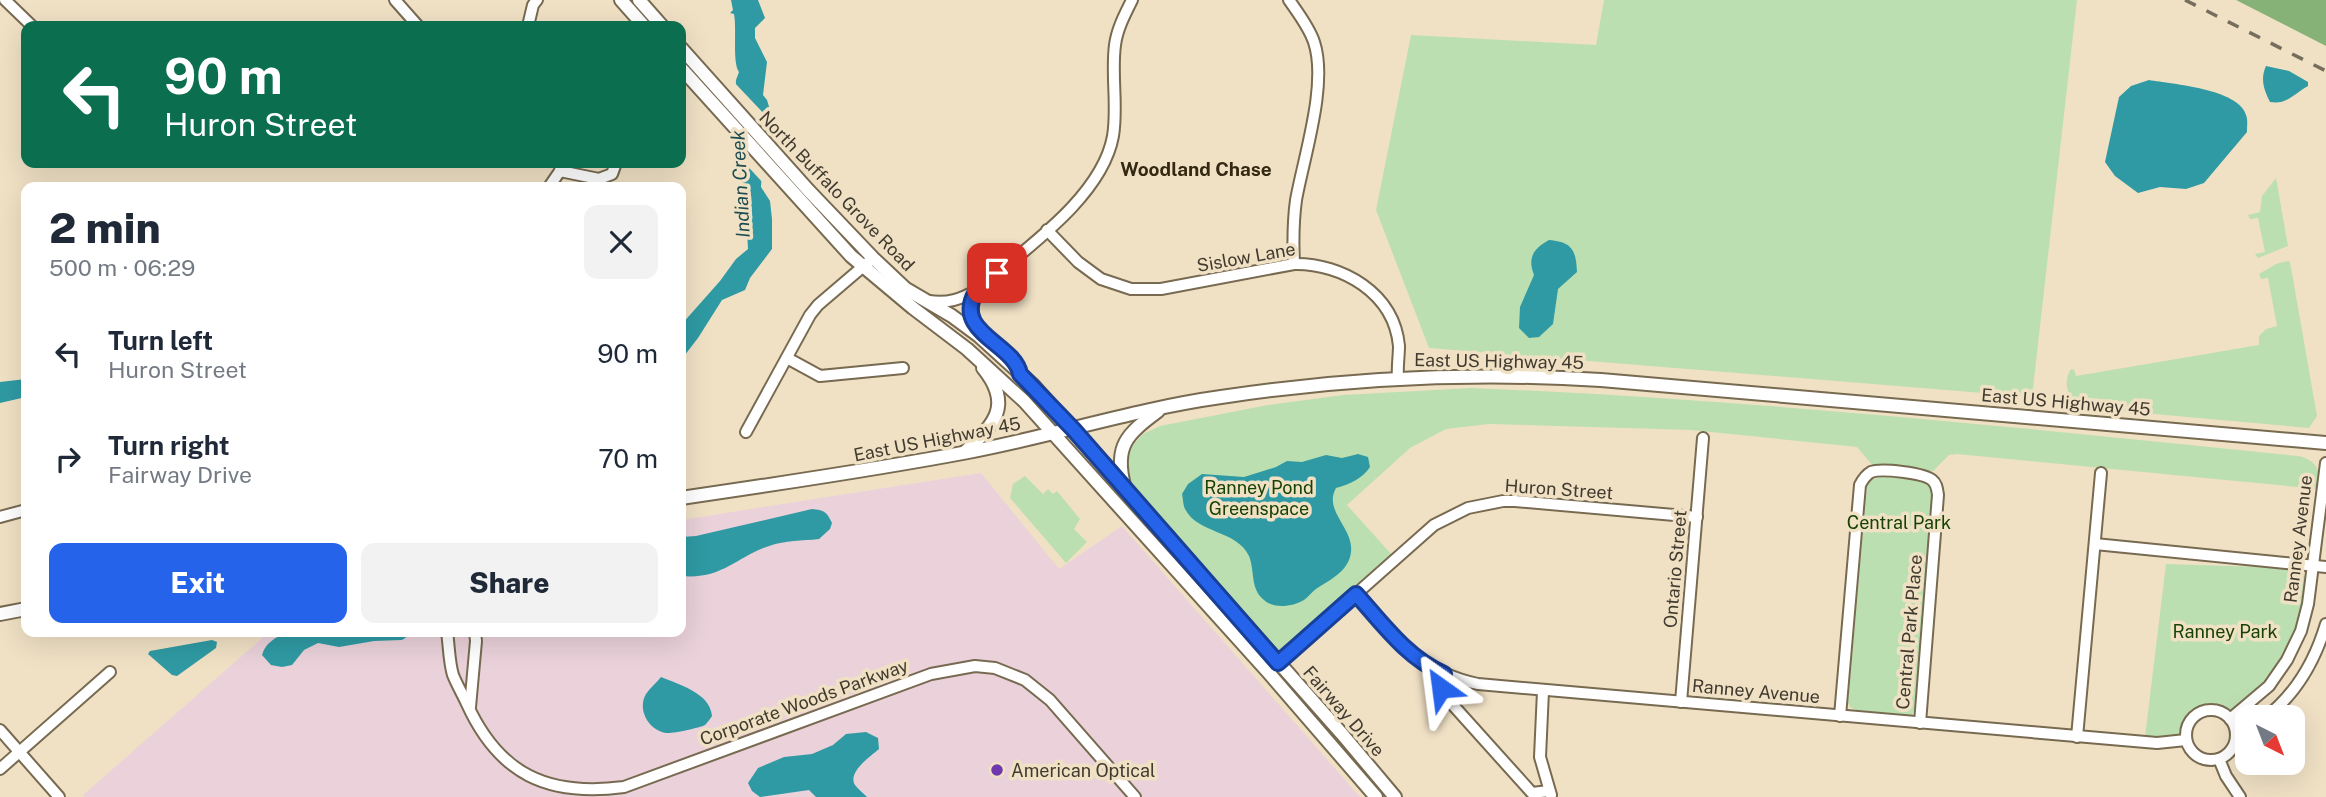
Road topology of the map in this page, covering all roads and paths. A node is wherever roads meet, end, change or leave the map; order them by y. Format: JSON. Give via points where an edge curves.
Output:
{"nodes":[{"id":1,"x":5,"y":0,"type":"edge"},
{"id":2,"x":395,"y":0,"type":"edge"},
{"id":3,"x":537,"y":0,"type":"edge"},
{"id":4,"x":621,"y":0,"type":"edge"},
{"id":5,"x":639,"y":0,"type":"edge"},
{"id":6,"x":1132,"y":0,"type":"edge"},
{"id":7,"x":1289,"y":0,"type":"edge"},
{"id":8,"x":27,"y":21,"type":"edge"},
{"id":9,"x":414,"y":21,"type":"edge"},
{"id":10,"x":529,"y":21,"type":"edge"},
{"id":11,"x":640,"y":21,"type":"edge"},
{"id":12,"x":658,"y":21,"type":"edge"},
{"id":13,"x":686,"y":55,"type":"edge"},
{"id":14,"x":686,"y":73,"type":"edge"},
{"id":15,"x":729,"y":112,"type":"junction"},
{"id":16,"x":772,"y":160,"type":"junction"},
{"id":17,"x":564,"y":168,"type":"edge"},
{"id":18,"x":614,"y":168,"type":"edge"},
{"id":19,"x":1047,"y":230,"type":"junction"},
{"id":20,"x":873,"y":258,"type":"junction"},
{"id":21,"x":1294,"y":264,"type":"junction"},
{"id":22,"x":862,"y":267,"type":"junction"},
{"id":23,"x":977,"y":290,"type":"junction"},
{"id":24,"x":920,"y":299,"type":"junction"},
{"id":25,"x":967,"y":349,"type":"junction"},
{"id":26,"x":787,"y":358,"type":"junction"},
{"id":27,"x":903,"y":368,"type":"dead end"},
{"id":28,"x":1020,"y":374,"type":"junction"},
{"id":29,"x":1398,"y":378,"type":"junction"},
{"id":30,"x":1161,"y":409,"type":"junction"},
{"id":31,"x":1073,"y":429,"type":"junction"},
{"id":32,"x":746,"y":432,"type":"dead end"},
{"id":33,"x":1054,"y":433,"type":"junction"},
{"id":34,"x":1703,"y":438,"type":"dead end"},
{"id":35,"x":2326,"y":443,"type":"edge"},
{"id":36,"x":965,"y":453,"type":"junction"},
{"id":37,"x":2326,"y":463,"type":"edge"},
{"id":38,"x":2101,"y":473,"type":"dead end"},
{"id":39,"x":1125,"y":489,"type":"junction"},
{"id":40,"x":686,"y":497,"type":"edge"},
{"id":41,"x":21,"y":511,"type":"edge"},
{"id":42,"x":0,"y":517,"type":"edge"},
{"id":43,"x":1698,"y":517,"type":"junction"},
{"id":44,"x":2095,"y":544,"type":"junction"},
{"id":45,"x":2313,"y":565,"type":"junction"},
{"id":46,"x":2326,"y":567,"type":"edge"},
{"id":47,"x":1356,"y":594,"type":"junction"},
{"id":48,"x":21,"y":610,"type":"edge"},
{"id":49,"x":0,"y":614,"type":"edge"},
{"id":50,"x":2326,"y":624,"type":"edge"},
{"id":51,"x":448,"y":637,"type":"edge"},
{"id":52,"x":476,"y":637,"type":"edge"},
{"id":53,"x":1278,"y":663,"type":"junction"},
{"id":54,"x":110,"y":672,"type":"dead end"},
{"id":55,"x":1268,"y":672,"type":"junction"},
{"id":56,"x":1444,"y":674,"type":"junction"},
{"id":57,"x":1543,"y":691,"type":"junction"},
{"id":58,"x":1681,"y":702,"type":"junction"},
{"id":59,"x":2280,"y":705,"type":"edge"},
{"id":60,"x":470,"y":710,"type":"junction"},
{"id":61,"x":1840,"y":716,"type":"junction"},
{"id":62,"x":2230,"y":719,"type":"junction"},
{"id":63,"x":1920,"y":723,"type":"junction"},
{"id":64,"x":0,"y":730,"type":"edge"},
{"id":65,"x":2235,"y":732,"type":"edge"},
{"id":66,"x":2077,"y":737,"type":"junction"},
{"id":67,"x":2186,"y":740,"type":"junction"},
{"id":68,"x":2235,"y":740,"type":"edge"},
{"id":69,"x":19,"y":752,"type":"junction"},
{"id":70,"x":2219,"y":759,"type":"junction"},
{"id":71,"x":0,"y":769,"type":"edge"},
{"id":72,"x":1550,"y":794,"type":"edge"},
{"id":73,"x":59,"y":797,"type":"edge"},
{"id":74,"x":1135,"y":797,"type":"edge"},
{"id":75,"x":1376,"y":797,"type":"edge"},
{"id":76,"x":1395,"y":797,"type":"edge"},
{"id":77,"x":2240,"y":797,"type":"edge"}],
"edges":[{"from":1,"to":8,"type":"street"},
{"from":2,"to":9,"type":"street"},
{"from":3,"to":10,"type":"street"},
{"from":4,"to":11,"type":"main road"},
{"from":5,"to":12,"type":"main road"},
{"from":6,"to":19,"type":"street","via":[[1115,44],[1113,136],[1098,175]]},
{"from":7,"to":21,"type":"street","via":[[1314,42],[1319,77],[1296,202]]},
{"from":13,"to":15,"type":"main road","name":"North Buffalo Grove Road"},
{"from":14,"to":15,"type":"main road","name":"North Buffalo Grove Road"},
{"from":15,"to":16,"type":"main road","name":"North Buffalo Grove Road"},
{"from":16,"to":20,"type":"main road","name":"North Buffalo Grove Road"},
{"from":16,"to":22,"type":"main road","name":"North Buffalo Grove Road"},
{"from":17,"to":18,"type":"street","via":[[599,179],[612,174]]},
{"from":19,"to":21,"type":"street","name":"Sislow Lane","via":[[1077,262],[1101,279],[1131,289],[1161,289]]},
{"from":19,"to":23,"type":"street"},
{"from":20,"to":22,"type":"street"},
{"from":20,"to":24,"type":"main road","name":"North Buffalo Grove Road"},
{"from":21,"to":29,"type":"street","name":"Sislow Lane","via":[[1335,269],[1378,298],[1396,331]]},
{"from":22,"to":25,"type":"main road","name":"North Buffalo Grove Road"},
{"from":22,"to":26,"type":"street","via":[[818,305]]},
{"from":23,"to":24,"type":"street","via":[[958,301]]},
{"from":23,"to":28,"type":"street","via":[[974,323],[1012,358]]},
{"from":24,"to":28,"type":"main road","name":"North Buffalo Grove Road","via":[[979,336]]},
{"from":25,"to":33,"type":"main road","name":"North Buffalo Grove Road"},
{"from":25,"to":36,"type":"main road","via":[[988,374],[997,394],[998,414]]},
{"from":26,"to":27,"type":"street","via":[[820,376]]},
{"from":26,"to":32,"type":"street"},
{"from":28,"to":31,"type":"main road","name":"North Buffalo Grove Road"},
{"from":29,"to":30,"type":"main road","name":"East US Highway 45","via":[[1220,397]]},
{"from":29,"to":35,"type":"main road","name":"East US Highway 45","via":[[1601,380]]},
{"from":30,"to":31,"type":"main road","name":"East US Highway 45"},
{"from":30,"to":39,"type":"main road","via":[[1138,427],[1121,449]]},
{"from":31,"to":33,"type":"main road","name":"East US Highway 45"},
{"from":31,"to":39,"type":"main road","name":"Fairway Drive"},
{"from":33,"to":36,"type":"main road","name":"East US Highway 45"},
{"from":33,"to":55,"type":"main road","name":"Fairway Drive"},
{"from":34,"to":43,"type":"street","name":"Ontario Street"},
{"from":36,"to":40,"type":"main road","name":"East US Highway 45"},
{"from":37,"to":45,"type":"street","name":"Ranney Avenue"},
{"from":38,"to":44,"type":"street"},
{"from":39,"to":53,"type":"main road","name":"Fairway Drive"},
{"from":41,"to":42,"type":"street"},
{"from":43,"to":47,"type":"street","name":"Huron Street","via":[[1503,500],[1468,508],[1434,525]]},
{"from":43,"to":58,"type":"street","name":"Ontario Street"},
{"from":44,"to":45,"type":"street"},
{"from":44,"to":66,"type":"street"},
{"from":45,"to":46,"type":"street"},
{"from":45,"to":62,"type":"street","name":"Ranney Avenue","via":[[2301,631],[2287,660],[2269,686]]},
{"from":47,"to":53,"type":"street","name":"Huron Street"},
{"from":47,"to":56,"type":"street","name":"Ranney Avenue","via":[[1408,650]]},
{"from":48,"to":49,"type":"main road"},
{"from":50,"to":59,"type":"street","via":[[2309,667]]},
{"from":51,"to":60,"type":"street","name":"Corporate Woods Parkway","via":[[453,673]]},
{"from":52,"to":60,"type":"street"},
{"from":53,"to":55,"type":"street","name":"Huron Street"},
{"from":53,"to":76,"type":"main road","name":"Fairway Drive"},
{"from":54,"to":69,"type":"street"},
{"from":55,"to":75,"type":"main road","name":"Fairway Drive"},
{"from":56,"to":57,"type":"street","name":"Ranney Avenue","via":[[1478,684]]},
{"from":56,"to":72,"type":"street","via":[[1443,694],[1532,793]]},
{"from":57,"to":58,"type":"street","name":"Ranney Avenue"},
{"from":57,"to":72,"type":"street","via":[[1540,757]]},
{"from":58,"to":61,"type":"street","name":"Ranney Avenue"},
{"from":60,"to":74,"type":"street","name":"Corporate Woods Parkway","via":[[494,750],[517,771],[550,787],[604,791],[930,674],[975,666],[1025,680],[1050,701]]},
{"from":61,"to":63,"type":"street","name":"Ranney Avenue"},
{"from":61,"to":63,"type":"street","name":"Central Park Place","via":[[1860,485],[1877,471],[1923,474],[1936,485],[1938,495]]},
{"from":62,"to":65,"type":"street"},
{"from":62,"to":67,"type":"street","via":[[2204,710],[2189,722]]},
{"from":63,"to":66,"type":"street","name":"Ranney Avenue"},
{"from":64,"to":69,"type":"street"},
{"from":66,"to":67,"type":"street","name":"Ranney Avenue","via":[[2157,743]]},
{"from":67,"to":70,"type":"street","via":[[2195,754]]},
{"from":68,"to":70,"type":"street","via":[[2228,754]]},
{"from":69,"to":71,"type":"street"},
{"from":69,"to":73,"type":"street"},
{"from":70,"to":77,"type":"street"}]}
